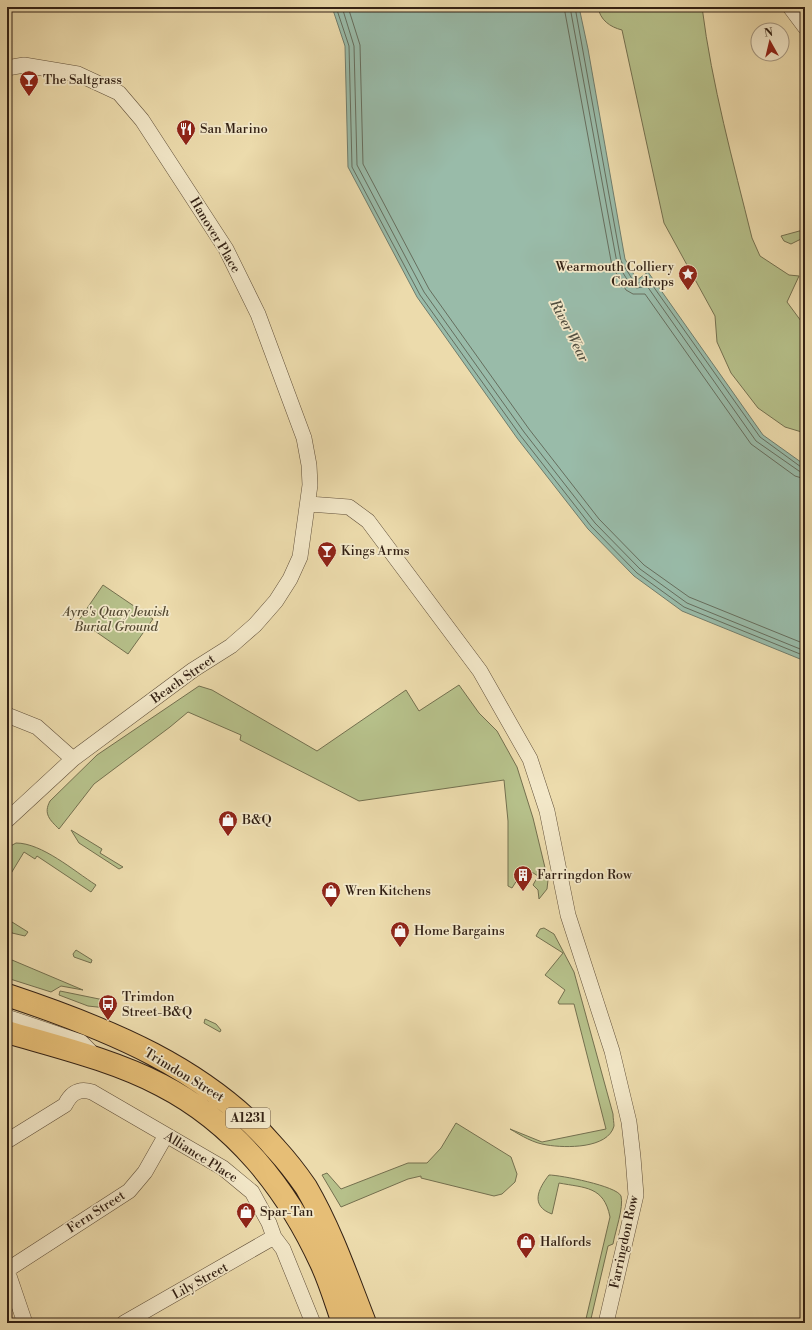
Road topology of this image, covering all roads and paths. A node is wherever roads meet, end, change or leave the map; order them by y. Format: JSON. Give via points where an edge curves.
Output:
{"nodes":[{"id":1,"x":790,"y":7,"type":"edge"},
{"id":2,"x":805,"y":27,"type":"edge"},
{"id":3,"x":7,"y":68,"type":"edge"},
{"id":4,"x":309,"y":504,"type":"junction"},
{"id":5,"x":7,"y":715,"type":"edge"},
{"id":6,"x":72,"y":759,"type":"junction"},
{"id":7,"x":7,"y":820,"type":"edge"},
{"id":8,"x":7,"y":995,"type":"edge"},
{"id":9,"x":7,"y":1017,"type":"edge"},
{"id":10,"x":7,"y":1032,"type":"edge"},
{"id":11,"x":101,"y":1061,"type":"junction"},
{"id":12,"x":166,"y":1135,"type":"junction"},
{"id":13,"x":7,"y":1141,"type":"edge"},
{"id":14,"x":274,"y":1237,"type":"junction"},
{"id":15,"x":7,"y":1270,"type":"edge"},
{"id":16,"x":25,"y":1323,"type":"edge"},
{"id":17,"x":124,"y":1323,"type":"edge"},
{"id":18,"x":313,"y":1323,"type":"edge"},
{"id":19,"x":343,"y":1323,"type":"edge"},
{"id":20,"x":365,"y":1323,"type":"edge"},
{"id":21,"x":606,"y":1323,"type":"edge"}],
"edges":[{"from":1,"to":2,"type":"street"},
{"from":3,"to":4,"type":"street","name":"Hanover Place","via":[[24,65],[78,74],[119,93],[142,120],[226,249],[258,314],[304,438],[309,465]]},
{"from":4,"to":6,"type":"street","name":"Beach Street","via":[[300,556],[290,579],[276,602],[255,625],[231,646],[193,670]]},
{"from":4,"to":21,"type":"street","name":"Farringdon Row","via":[[349,507],[368,521],[480,671],[530,759],[547,812],[568,915],[612,1051],[629,1122],[636,1195]]},
{"from":5,"to":6,"type":"street","via":[[37,727]]},
{"from":6,"to":7,"type":"street","name":"Beach Street"},
{"from":8,"to":20,"type":"highway","name":"Trimdon Street","number":"A1231","via":[[102,1029],[163,1059],[225,1099],[248,1119],[289,1164],[305,1186],[341,1261]]},
{"from":9,"to":11,"type":"street","via":[[81,1042]]},
{"from":10,"to":11,"type":"highway","name":"Trimdon Street","number":"A1231"},
{"from":11,"to":19,"type":"highway","name":"Trimdon Street","number":"A1231","via":[[161,1085],[198,1107],[229,1131],[263,1166],[304,1229],[322,1265]]},
{"from":12,"to":13,"type":"street","name":"Alliance Place","via":[[92,1092],[84,1090],[78,1091],[69,1097],[65,1105]]},
{"from":12,"to":14,"type":"street","name":"Alliance Place","via":[[238,1178],[252,1192]]},
{"from":12,"to":15,"type":"street","name":"Fern Street","via":[[145,1172],[129,1191]]},
{"from":14,"to":17,"type":"street","name":"Lily Street"},
{"from":14,"to":18,"type":"street","name":"Alliance Place","via":[[283,1249]]},
{"from":15,"to":16,"type":"street"}]}
